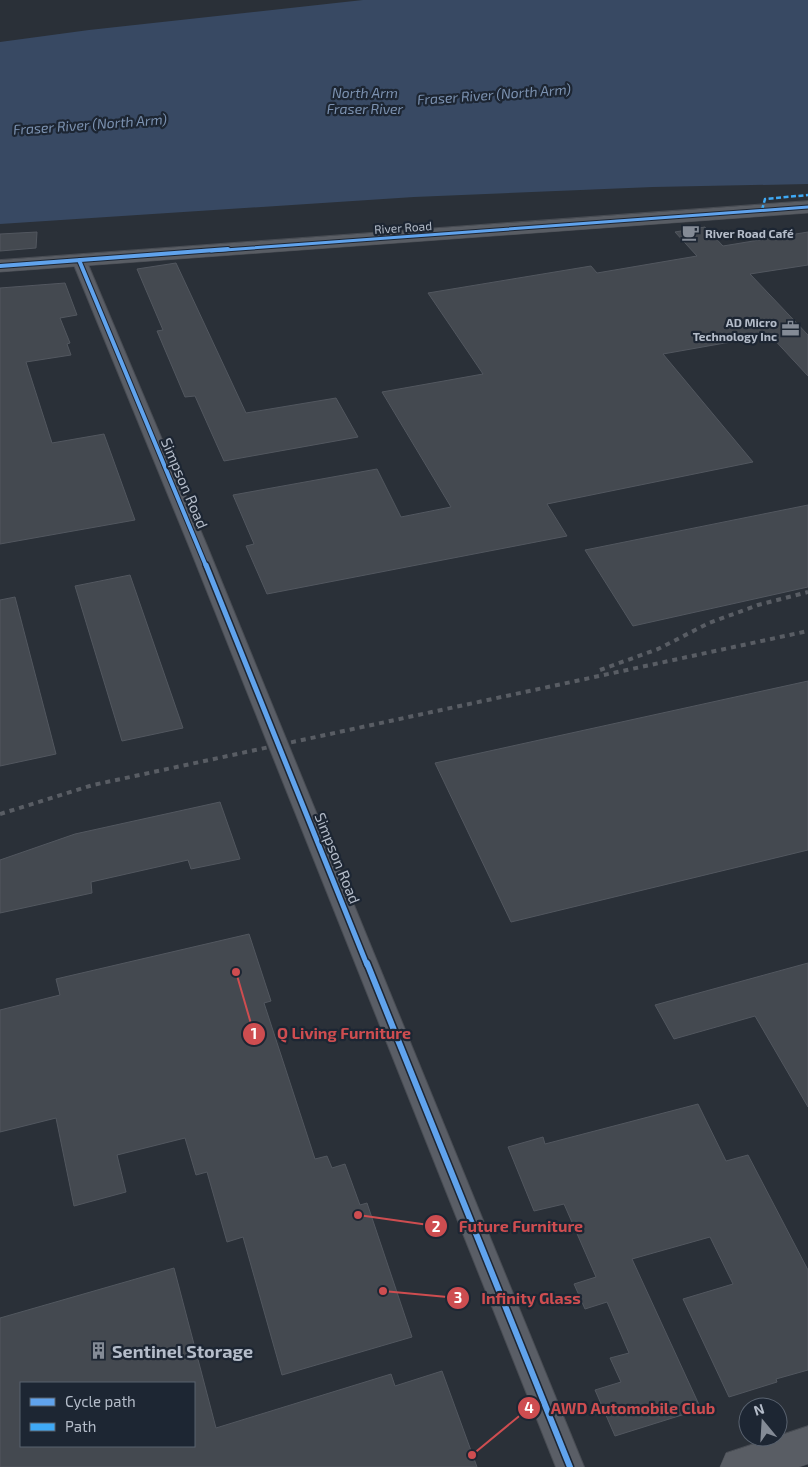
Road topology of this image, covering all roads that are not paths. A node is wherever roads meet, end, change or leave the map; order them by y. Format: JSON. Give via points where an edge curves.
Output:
{"nodes":[{"id":1,"x":808,"y":207,"type":"edge"},
{"id":2,"x":79,"y":260,"type":"junction"},
{"id":3,"x":0,"y":266,"type":"edge"},
{"id":4,"x":808,"y":1446,"type":"edge"},
{"id":5,"x":570,"y":1467,"type":"edge"},
{"id":6,"x":740,"y":1467,"type":"edge"}],
"edges":[{"from":1,"to":2,"type":"street","name":"River Road"},
{"from":2,"to":3,"type":"street","name":"River Road"},
{"from":2,"to":5,"type":"street","name":"Simpson Road"},
{"from":4,"to":6,"type":"street"}]}
